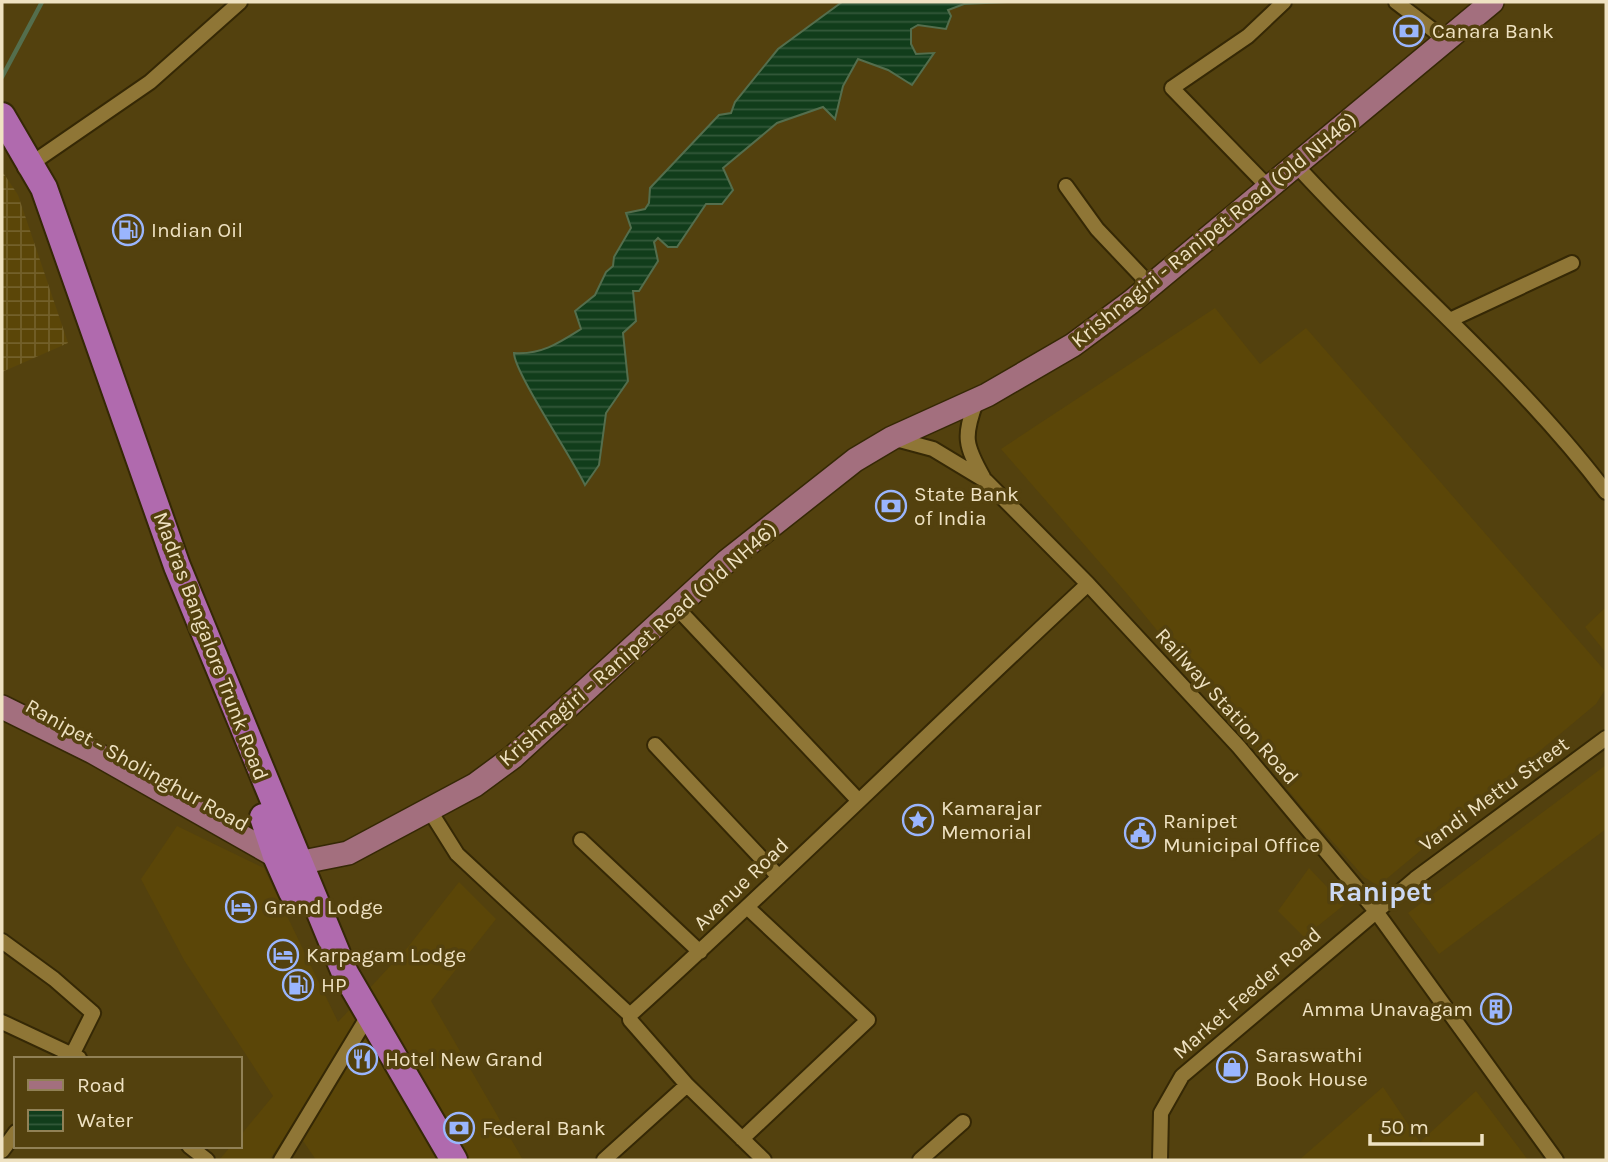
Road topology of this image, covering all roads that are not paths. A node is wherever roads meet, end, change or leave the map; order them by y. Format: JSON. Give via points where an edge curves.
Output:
{"nodes":[{"id":1,"x":240,"y":2,"type":"edge"},
{"id":2,"x":1284,"y":2,"type":"edge"},
{"id":3,"x":1396,"y":2,"type":"edge"},
{"id":4,"x":1492,"y":2,"type":"edge"},
{"id":5,"x":1446,"y":40,"type":"junction"},
{"id":6,"x":2,"y":116,"type":"edge"},
{"id":7,"x":2,"y":141,"type":"edge"},
{"id":8,"x":1296,"y":165,"type":"junction"},
{"id":9,"x":25,"y":168,"type":"junction"},
{"id":10,"x":1066,"y":186,"type":"dead end"},
{"id":11,"x":1269,"y":188,"type":"junction"},
{"id":12,"x":1572,"y":263,"type":"dead end"},
{"id":13,"x":1151,"y":286,"type":"junction"},
{"id":14,"x":1452,"y":319,"type":"junction"},
{"id":15,"x":976,"y":402,"type":"junction"},
{"id":16,"x":892,"y":438,"type":"junction"},
{"id":17,"x":986,"y":481,"type":"junction"},
{"id":18,"x":1606,"y":492,"type":"edge"},
{"id":19,"x":1088,"y":584,"type":"junction"},
{"id":20,"x":676,"y":607,"type":"junction"},
{"id":21,"x":2,"y":693,"type":"edge"},
{"id":22,"x":2,"y":707,"type":"edge"},
{"id":23,"x":1606,"y":738,"type":"edge"},
{"id":24,"x":654,"y":745,"type":"dead end"},
{"id":25,"x":858,"y":800,"type":"junction"},
{"id":26,"x":429,"y":811,"type":"junction"},
{"id":27,"x":580,"y":840,"type":"dead end"},
{"id":28,"x":283,"y":849,"type":"junction"},
{"id":29,"x":779,"y":877,"type":"junction"},
{"id":30,"x":748,"y":908,"type":"junction"},
{"id":31,"x":1375,"y":910,"type":"junction"},
{"id":32,"x":2,"y":941,"type":"edge"},
{"id":33,"x":700,"y":952,"type":"junction"},
{"id":34,"x":630,"y":1015,"type":"junction"},
{"id":35,"x":2,"y":1022,"type":"edge"},
{"id":36,"x":364,"y":1022,"type":"junction"},
{"id":37,"x":75,"y":1057,"type":"edge"},
{"id":38,"x":687,"y":1085,"type":"junction"},
{"id":39,"x":963,"y":1122,"type":"dead end"},
{"id":40,"x":14,"y":1135,"type":"edge"},
{"id":41,"x":743,"y":1139,"type":"junction"},
{"id":42,"x":191,"y":1148,"type":"edge"},
{"id":43,"x":2,"y":1151,"type":"edge"},
{"id":44,"x":206,"y":1160,"type":"edge"},
{"id":45,"x":281,"y":1160,"type":"edge"},
{"id":46,"x":439,"y":1160,"type":"edge"},
{"id":47,"x":454,"y":1160,"type":"edge"},
{"id":48,"x":604,"y":1160,"type":"edge"},
{"id":49,"x":764,"y":1160,"type":"edge"},
{"id":50,"x":920,"y":1160,"type":"edge"},
{"id":51,"x":1160,"y":1160,"type":"edge"},
{"id":52,"x":1556,"y":1160,"type":"edge"}],
"edges":[{"from":1,"to":9,"type":"street","via":[[150,82]]},
{"from":2,"to":11,"type":"street","via":[[1248,36],[1172,88]]},
{"from":3,"to":5,"type":"street"},
{"from":4,"to":5,"type":"main road","name":"Krishnagiri - Ranipet Road (Old NH46)"},
{"from":5,"to":8,"type":"main road","name":"Krishnagiri - Ranipet Road (Old NH46)"},
{"from":6,"to":9,"type":"highway","name":"Madras Bangalore Trunk Road"},
{"from":7,"to":9,"type":"highway"},
{"from":8,"to":11,"type":"main road","name":"Krishnagiri - Ranipet Road (Old NH46)"},
{"from":8,"to":14,"type":"street","via":[[1354,229]]},
{"from":9,"to":28,"type":"highway","name":"Madras Bangalore Trunk Road","via":[[48,200]]},
{"from":10,"to":13,"type":"street","via":[[1097,229]]},
{"from":11,"to":13,"type":"main road","name":"Krishnagiri - Ranipet Road (Old NH46)"},
{"from":12,"to":14,"type":"street"},
{"from":13,"to":15,"type":"main road","name":"Krishnagiri - Ranipet Road (Old NH46)","via":[[1073,345]]},
{"from":14,"to":18,"type":"street"},
{"from":15,"to":16,"type":"main road","name":"Krishnagiri - Ranipet Road (Old NH46)"},
{"from":15,"to":17,"type":"street","via":[[966,436],[969,452]]},
{"from":16,"to":17,"type":"street","name":"Railway Station Road","via":[[933,449]]},
{"from":16,"to":20,"type":"main road","name":"Krishnagiri - Ranipet Road (Old NH46)","via":[[855,460]]},
{"from":17,"to":19,"type":"street","name":"Railway Station Road"},
{"from":19,"to":25,"type":"street","name":"Avenue Road"},
{"from":19,"to":31,"type":"street","name":"Railway Station Road","via":[[1239,747]]},
{"from":20,"to":25,"type":"street"},
{"from":20,"to":26,"type":"main road","name":"Krishnagiri - Ranipet Road (Old NH46)","via":[[513,757]]},
{"from":21,"to":28,"type":"main road","name":"Ranipet - Sholinghur Road","via":[[143,765]]},
{"from":22,"to":28,"type":"main road"},
{"from":23,"to":31,"type":"street","name":"Vandi Mettu Street"},
{"from":24,"to":29,"type":"street"},
{"from":25,"to":29,"type":"street","name":"Avenue Road"},
{"from":26,"to":28,"type":"main road","name":"Krishnagiri - Ranipet Road (Old NH46)","via":[[348,853]]},
{"from":26,"to":34,"type":"street","via":[[457,854]]},
{"from":27,"to":33,"type":"street"},
{"from":28,"to":36,"type":"highway","name":"Madras Bangalore Trunk Road"},
{"from":29,"to":30,"type":"street","name":"Avenue Road"},
{"from":30,"to":33,"type":"street","name":"Avenue Road"},
{"from":30,"to":41,"type":"street","via":[[868,1020]]},
{"from":31,"to":51,"type":"street","name":"Market Feeder Road","via":[[1182,1076],[1161,1113]]},
{"from":31,"to":52,"type":"street","name":"Railway Station Road"},
{"from":32,"to":37,"type":"street","via":[[93,1013]]},
{"from":33,"to":34,"type":"street","name":"Avenue Road"},
{"from":34,"to":38,"type":"street"},
{"from":35,"to":37,"type":"street"},
{"from":36,"to":45,"type":"street"},
{"from":36,"to":46,"type":"highway","name":"Madras Bangalore Trunk Road"},
{"from":36,"to":47,"type":"highway","name":"Madras Bangalore Trunk Road"},
{"from":38,"to":41,"type":"street"},
{"from":38,"to":48,"type":"street"},
{"from":39,"to":50,"type":"street"},
{"from":40,"to":43,"type":"street"},
{"from":41,"to":49,"type":"street"},
{"from":42,"to":44,"type":"street"}]}
